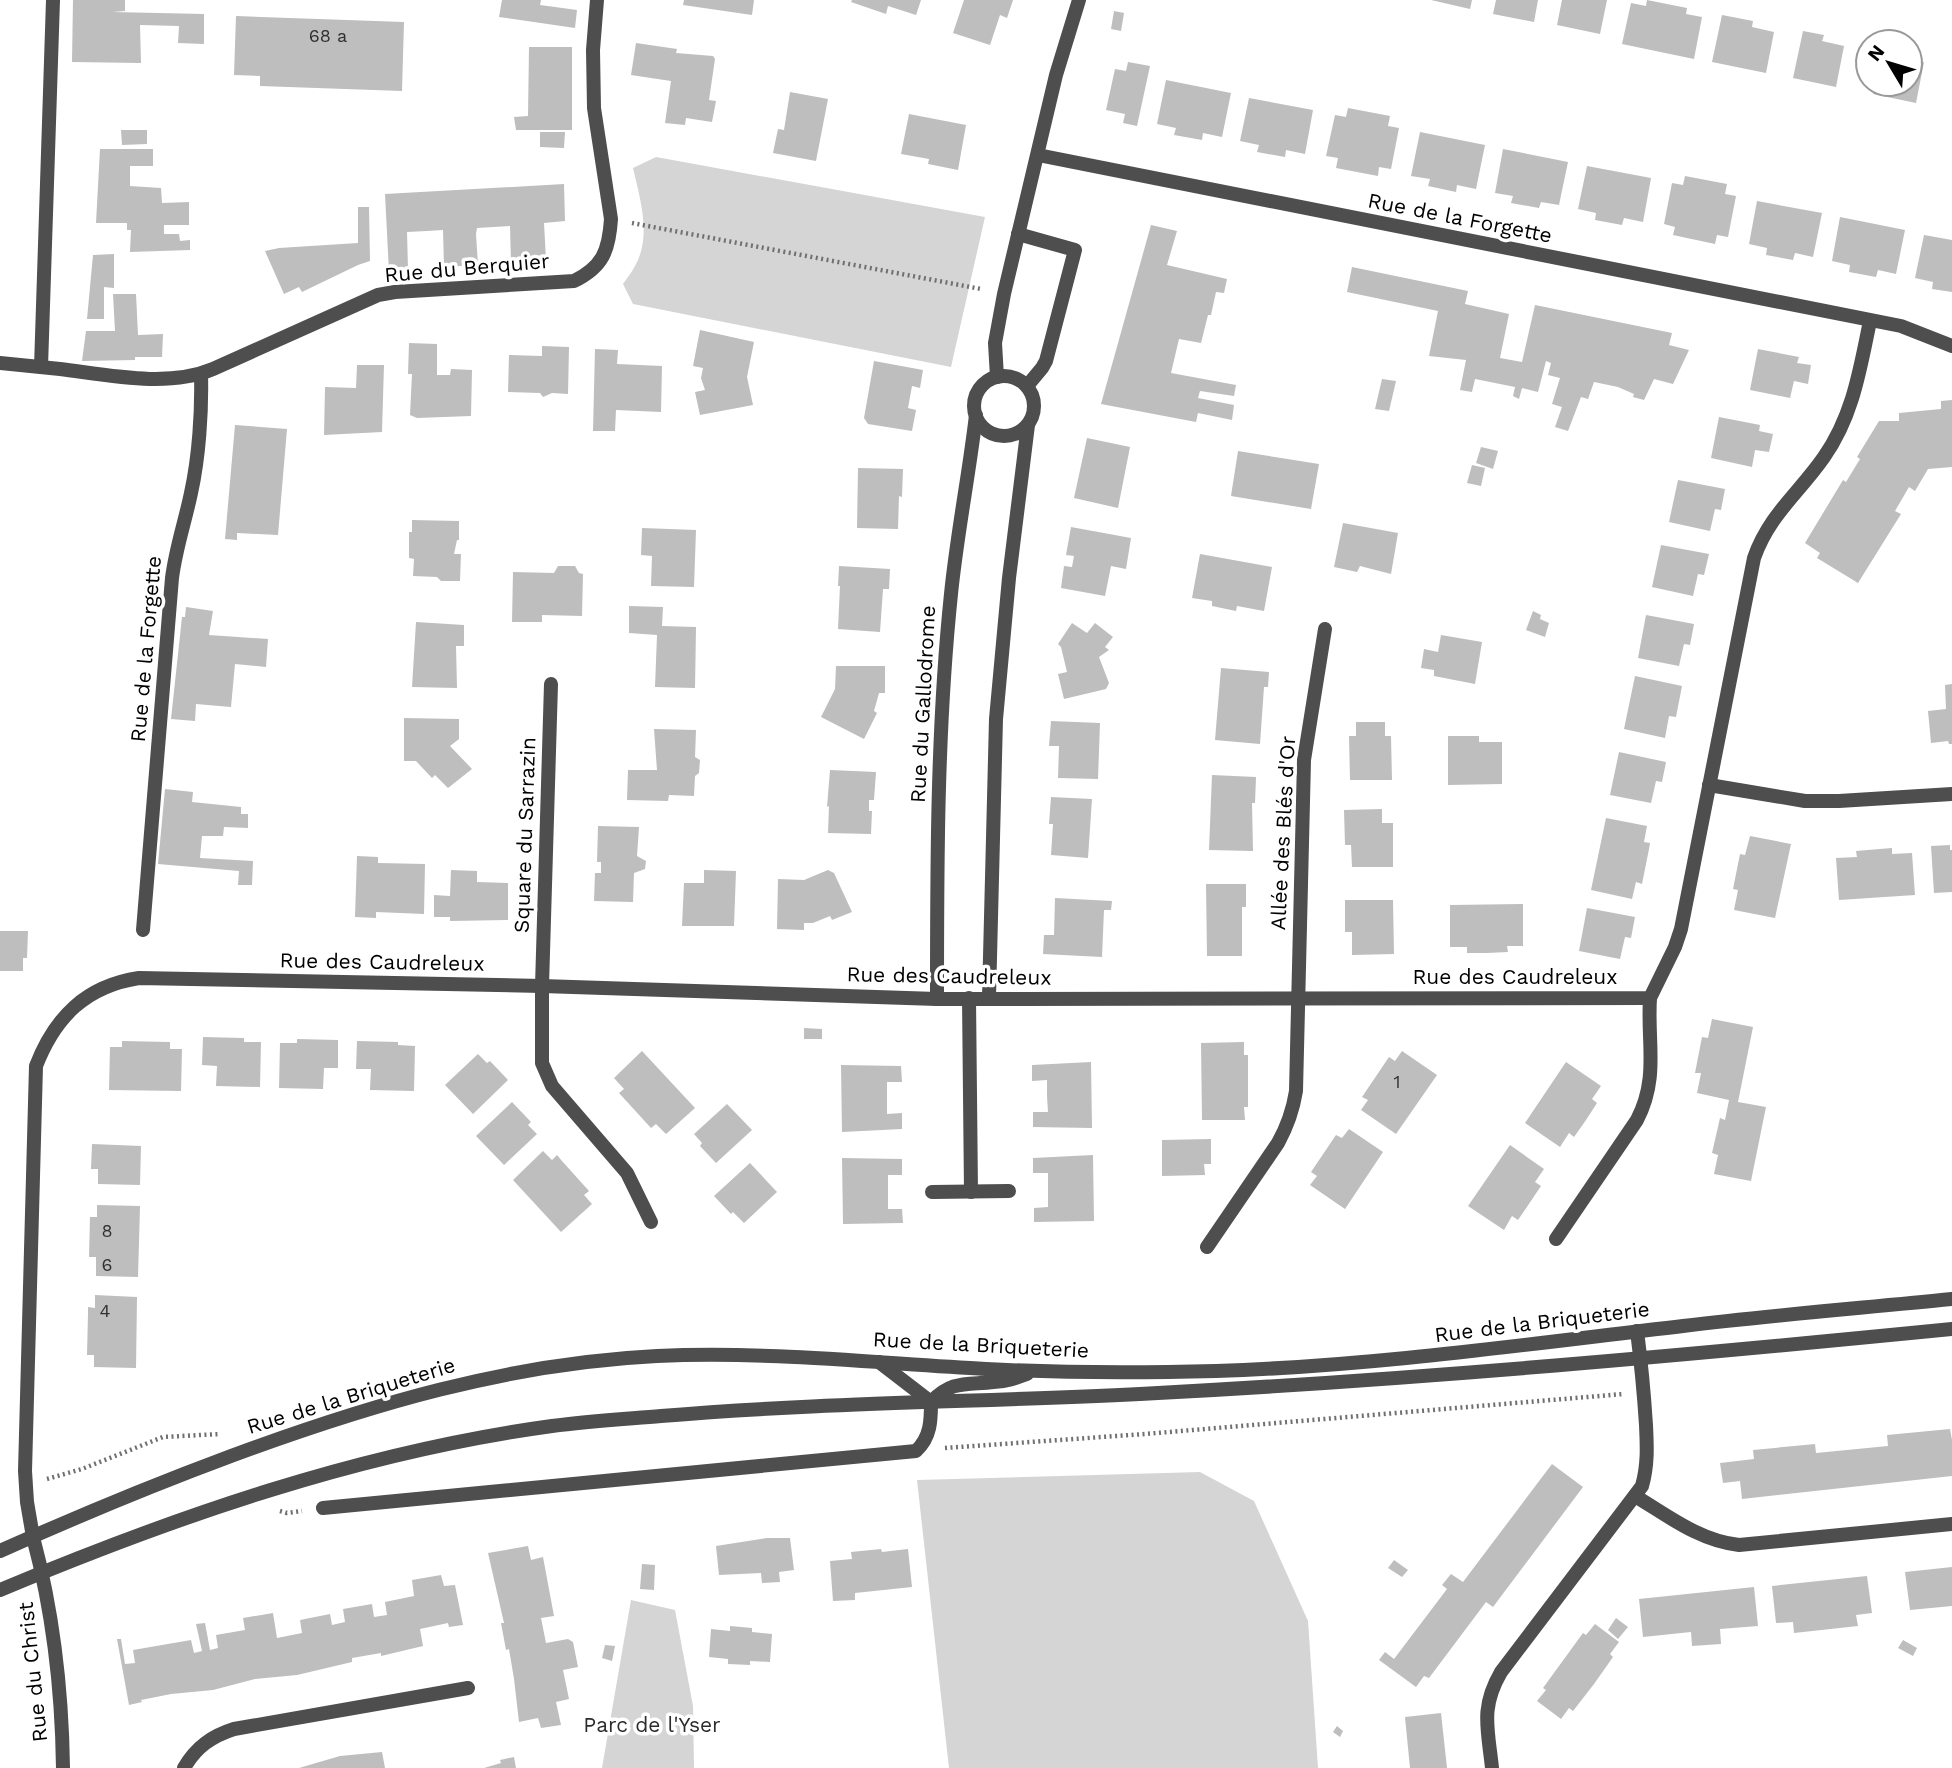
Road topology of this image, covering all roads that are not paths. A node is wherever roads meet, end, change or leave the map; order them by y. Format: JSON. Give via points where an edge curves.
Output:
{"nodes":[{"id":1,"x":53,"y":0,"type":"edge"},
{"id":2,"x":597,"y":0,"type":"edge"},
{"id":3,"x":1079,"y":0,"type":"edge"},
{"id":4,"x":1038,"y":155,"type":"junction"},
{"id":5,"x":1018,"y":234,"type":"junction"},
{"id":6,"x":1870,"y":321,"type":"junction"},
{"id":7,"x":1952,"y":346,"type":"edge"},
{"id":8,"x":0,"y":363,"type":"edge"},
{"id":9,"x":41,"y":367,"type":"junction"},
{"id":10,"x":201,"y":374,"type":"junction"},
{"id":11,"x":997,"y":377,"type":"junction"},
{"id":12,"x":1027,"y":386,"type":"junction"},
{"id":13,"x":976,"y":415,"type":"junction"},
{"id":14,"x":1028,"y":425,"type":"junction"},
{"id":15,"x":1325,"y":629,"type":"dead end"},
{"id":16,"x":551,"y":684,"type":"dead end"},
{"id":17,"x":1709,"y":785,"type":"junction"},
{"id":18,"x":1952,"y":794,"type":"edge"},
{"id":19,"x":143,"y":930,"type":"dead end"},
{"id":20,"x":541,"y":986,"type":"junction"},
{"id":21,"x":969,"y":998,"type":"junction"},
{"id":22,"x":989,"y":998,"type":"junction"},
{"id":23,"x":1298,"y":998,"type":"junction"},
{"id":24,"x":1650,"y":998,"type":"junction"},
{"id":25,"x":937,"y":999,"type":"junction"},
{"id":26,"x":1009,"y":1191,"type":"dead end"},
{"id":27,"x":932,"y":1192,"type":"dead end"},
{"id":28,"x":971,"y":1192,"type":"junction"},
{"id":29,"x":651,"y":1222,"type":"dead end"},
{"id":30,"x":1556,"y":1239,"type":"dead end"},
{"id":31,"x":1207,"y":1247,"type":"dead end"},
{"id":32,"x":1952,"y":1299,"type":"edge"},
{"id":33,"x":1952,"y":1329,"type":"edge"},
{"id":34,"x":1637,"y":1331,"type":"junction"},
{"id":35,"x":1640,"y":1359,"type":"junction"},
{"id":36,"x":879,"y":1362,"type":"junction"},
{"id":37,"x":1037,"y":1370,"type":"junction"},
{"id":38,"x":931,"y":1402,"type":"junction"},
{"id":39,"x":1635,"y":1496,"type":"junction"},
{"id":40,"x":323,"y":1508,"type":"dead end"},
{"id":41,"x":1952,"y":1524,"type":"edge"},
{"id":42,"x":33,"y":1536,"type":"junction"},
{"id":43,"x":0,"y":1552,"type":"edge"},
{"id":44,"x":43,"y":1572,"type":"junction"},
{"id":45,"x":0,"y":1590,"type":"edge"},
{"id":46,"x":468,"y":1688,"type":"dead end"},
{"id":47,"x":63,"y":1768,"type":"edge"},
{"id":48,"x":184,"y":1768,"type":"edge"},
{"id":49,"x":1492,"y":1768,"type":"edge"}],
"edges":[{"from":1,"to":9,"type":"street"},
{"from":2,"to":10,"type":"street","name":"Rue du Berquier","via":[[594,108],[611,219],[600,262],[574,281],[378,295]]},
{"from":3,"to":4,"type":"street"},
{"from":4,"to":5,"type":"street"},
{"from":4,"to":6,"type":"street","name":"Rue de la Forgette"},
{"from":5,"to":11,"type":"street","via":[[995,343]]},
{"from":5,"to":12,"type":"street","via":[[1075,250],[1046,361]]},
{"from":6,"to":7,"type":"street","name":"Rue de la Forgette","via":[[1916,331]]},
{"from":6,"to":17,"type":"street","via":[[1846,419],[1825,456],[1767,527],[1757,550]]},
{"from":8,"to":9,"type":"street","name":"Rue du Berquier"},
{"from":9,"to":10,"type":"street","name":"Rue du Berquier","via":[[150,378]]},
{"from":10,"to":19,"type":"street","name":"Rue de la Forgette","via":[[195,472],[172,578]]},
{"from":11,"to":12,"type":"street","via":[[1013,377]]},
{"from":11,"to":13,"type":"street","via":[[980,389]]},
{"from":12,"to":14,"type":"street","via":[[1034,405]]},
{"from":13,"to":14,"type":"street","via":[[984,428],[999,436],[1015,434]]},
{"from":13,"to":25,"type":"street","name":"Rue du Gallodrome","via":[[951,593],[940,736]]},
{"from":14,"to":22,"type":"street","via":[[996,719]]},
{"from":15,"to":23,"type":"street","name":"Allée des Blés d'Or","via":[[1304,760]]},
{"from":16,"to":20,"type":"street","name":"Square du Sarrazin"},
{"from":17,"to":18,"type":"street","via":[[1805,802]]},
{"from":17,"to":24,"type":"street","via":[[1681,929]]},
{"from":20,"to":25,"type":"street","name":"Rue des Caudreleux"},
{"from":20,"to":29,"type":"street","name":"Square du Sarrazin","via":[[546,1076],[627,1173]]},
{"from":20,"to":42,"type":"street","name":"Rue des Caudreleux","via":[[139,978],[93,993],[61,1019],[36,1066],[26,1485]]},
{"from":21,"to":22,"type":"street","name":"Rue des Caudreleux"},
{"from":21,"to":25,"type":"street","name":"Rue des Caudreleux"},
{"from":21,"to":28,"type":"street"},
{"from":22,"to":23,"type":"street","name":"Rue des Caudreleux"},
{"from":23,"to":24,"type":"street","name":"Rue des Caudreleux"},
{"from":23,"to":31,"type":"street","name":"Allée des Blés d'Or","via":[[1297,1091],[1288,1126]]},
{"from":24,"to":30,"type":"street","via":[[1652,1059],[1644,1106]]},
{"from":26,"to":28,"type":"street"},
{"from":27,"to":28,"type":"street"},
{"from":32,"to":34,"type":"street","name":"Rue de la Briqueterie"},
{"from":33,"to":35,"type":"street","name":"Rue de la Briqueterie"},
{"from":34,"to":35,"type":"street"},
{"from":34,"to":37,"type":"street","name":"Rue de la Briqueterie","via":[[1346,1364],[1216,1371]]},
{"from":35,"to":38,"type":"street","name":"Rue de la Briqueterie","via":[[1182,1392]]},
{"from":35,"to":39,"type":"street","via":[[1646,1472]]},
{"from":36,"to":37,"type":"street","name":"Rue de la Briqueterie"},
{"from":36,"to":38,"type":"street"},
{"from":36,"to":42,"type":"street","name":"Rue de la Briqueterie","via":[[709,1354],[599,1361],[478,1379],[313,1426]]},
{"from":37,"to":38,"type":"street","via":[[1005,1381],[952,1385]]},
{"from":38,"to":40,"type":"street","via":[[928,1434],[916,1451]]},
{"from":38,"to":44,"type":"street","name":"Rue de la Briqueterie","via":[[684,1414],[552,1426],[474,1439],[239,1499]]},
{"from":39,"to":41,"type":"street","via":[[1706,1538],[1739,1545]]},
{"from":39,"to":49,"type":"street","via":[[1494,1685],[1487,1715]]},
{"from":42,"to":43,"type":"street","name":"Rue de la Briqueterie"},
{"from":42,"to":44,"type":"street","name":"Rue du Christ"},
{"from":44,"to":45,"type":"street","name":"Rue de la Briqueterie"},
{"from":44,"to":47,"type":"street","name":"Rue du Christ","via":[[60,1679]]},
{"from":46,"to":48,"type":"street","via":[[234,1729],[204,1743]]}]}
